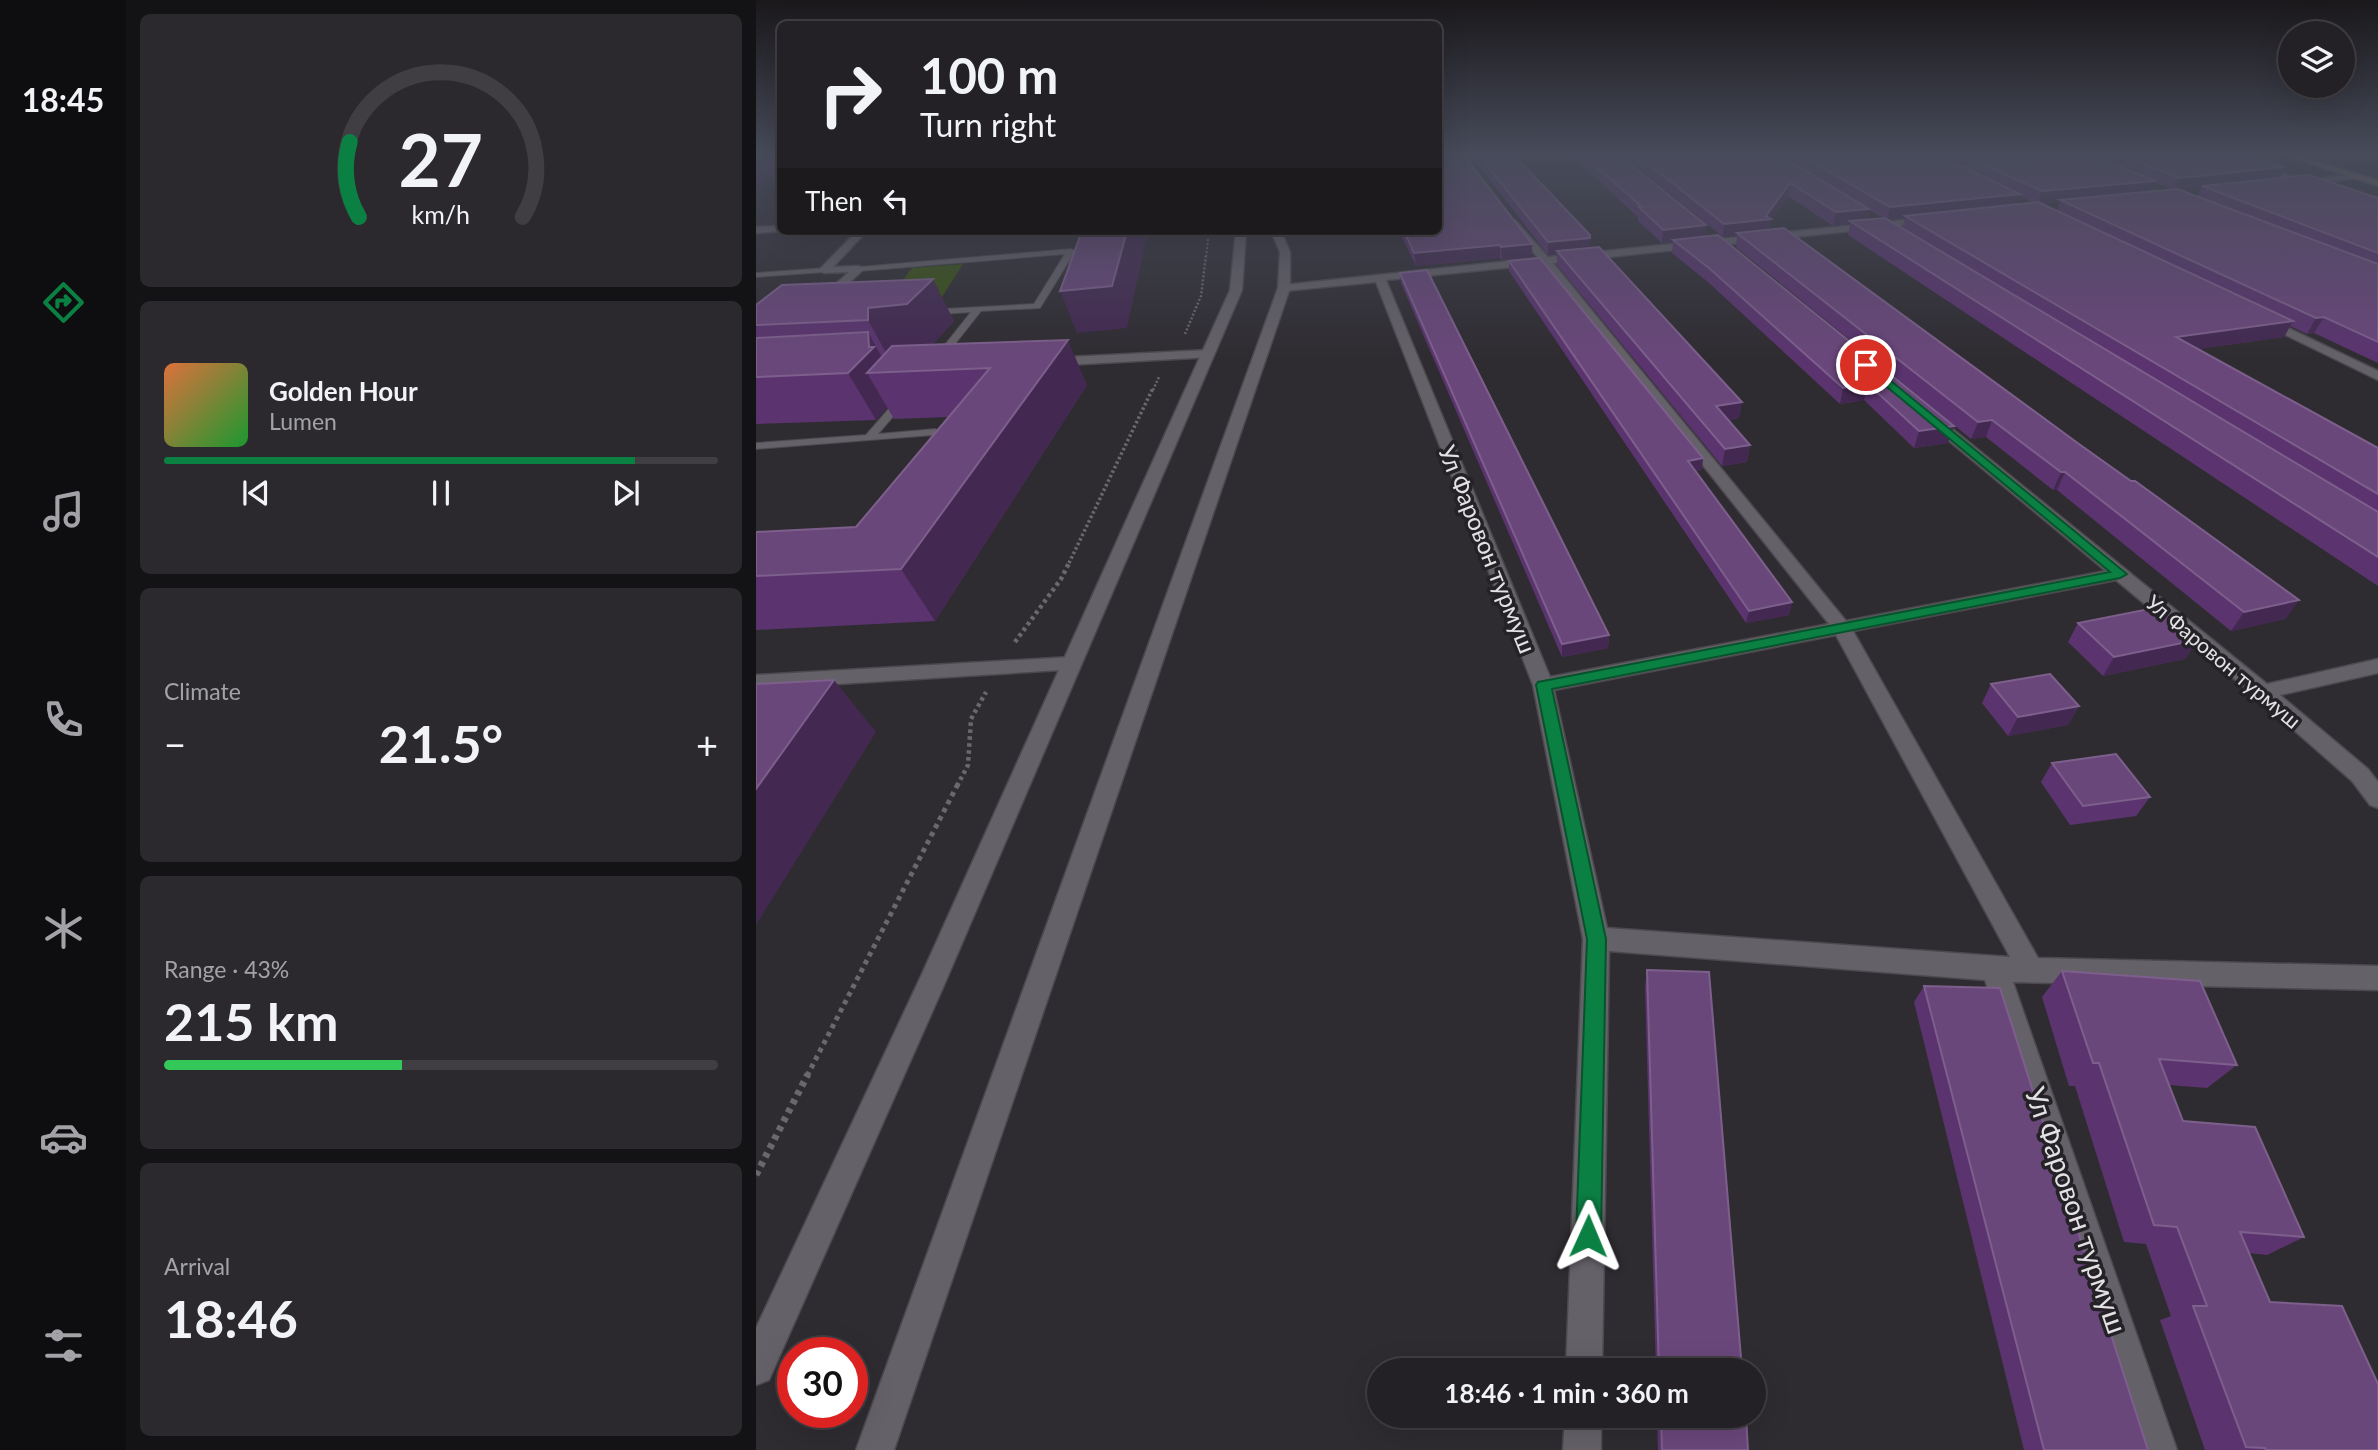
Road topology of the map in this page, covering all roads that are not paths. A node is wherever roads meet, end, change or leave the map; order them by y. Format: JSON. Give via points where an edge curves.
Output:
{"nodes":[{"id":1,"x":1514,"y":222,"type":"edge"},
{"id":2,"x":1878,"y":222,"type":"edge"},
{"id":3,"x":1914,"y":222,"type":"edge"},
{"id":4,"x":1697,"y":225,"type":"edge"},
{"id":5,"x":1884,"y":225,"type":"junction"},
{"id":6,"x":777,"y":229,"type":"edge"},
{"id":7,"x":756,"y":230,"type":"edge"},
{"id":8,"x":858,"y":235,"type":"edge"},
{"id":9,"x":1241,"y":235,"type":"edge"},
{"id":10,"x":1278,"y":235,"type":"edge"},
{"id":11,"x":1907,"y":240,"type":"edge"},
{"id":12,"x":1718,"y":243,"type":"junction"},
{"id":13,"x":1739,"y":260,"type":"edge"},
{"id":14,"x":1544,"y":261,"type":"junction"},
{"id":15,"x":859,"y":269,"type":"junction"},
{"id":16,"x":824,"y":270,"type":"junction"},
{"id":17,"x":756,"y":275,"type":"edge"},
{"id":18,"x":1380,"y":278,"type":"junction"},
{"id":19,"x":1284,"y":288,"type":"junction"},
{"id":20,"x":978,"y":309,"type":"junction"},
{"id":21,"x":812,"y":311,"type":"edge"},
{"id":22,"x":911,"y":313,"type":"edge"},
{"id":23,"x":2255,"y":317,"type":"edge"},
{"id":24,"x":1208,"y":354,"type":"junction"},
{"id":25,"x":1039,"y":362,"type":"edge"},
{"id":26,"x":938,"y":367,"type":"edge"},
{"id":27,"x":2378,"y":376,"type":"edge"},
{"id":28,"x":913,"y":388,"type":"edge"},
{"id":29,"x":1919,"y":408,"type":"edge"},
{"id":30,"x":869,"y":438,"type":"junction"},
{"id":31,"x":756,"y":446,"type":"edge"},
{"id":32,"x":944,"y":449,"type":"edge"},
{"id":33,"x":2120,"y":574,"type":"junction"},
{"id":34,"x":1841,"y":627,"type":"junction"},
{"id":35,"x":1071,"y":664,"type":"junction"},
{"id":36,"x":2378,"y":666,"type":"edge"},
{"id":37,"x":756,"y":682,"type":"edge"},
{"id":38,"x":1543,"y":685,"type":"junction"},
{"id":39,"x":2263,"y":692,"type":"junction"},
{"id":40,"x":2369,"y":776,"type":"edge"},
{"id":41,"x":2378,"y":799,"type":"edge"},
{"id":42,"x":1596,"y":939,"type":"junction"},
{"id":43,"x":1996,"y":969,"type":"junction"},
{"id":44,"x":2031,"y":970,"type":"junction"},
{"id":45,"x":2378,"y":978,"type":"edge"},
{"id":46,"x":1584,"y":1358,"type":"edge"},
{"id":47,"x":756,"y":1367,"type":"edge"},
{"id":48,"x":1583,"y":1428,"type":"edge"},
{"id":49,"x":875,"y":1450,"type":"edge"},
{"id":50,"x":1582,"y":1450,"type":"edge"},
{"id":51,"x":2158,"y":1450,"type":"edge"}],
"edges":[{"from":1,"to":14,"type":"street"},
{"from":2,"to":5,"type":"street"},
{"from":3,"to":5,"type":"street"},
{"from":4,"to":12,"type":"street"},
{"from":5,"to":11,"type":"street"},
{"from":5,"to":12,"type":"street"},
{"from":6,"to":7,"type":"street"},
{"from":8,"to":16,"type":"street"},
{"from":9,"to":24,"type":"street","via":[[1236,290]]},
{"from":10,"to":19,"type":"street","via":[[1285,252]]},
{"from":12,"to":13,"type":"street"},
{"from":12,"to":14,"type":"street"},
{"from":14,"to":18,"type":"street"},
{"from":14,"to":34,"type":"street"},
{"from":15,"to":16,"type":"street"},
{"from":15,"to":20,"type":"lane","via":[[1071,251],[1037,306]]},
{"from":15,"to":21,"type":"street"},
{"from":16,"to":17,"type":"lane"},
{"from":18,"to":19,"type":"street"},
{"from":18,"to":38,"type":"street","name":"Ул Фаровон турмуш"},
{"from":19,"to":49,"type":"street"},
{"from":20,"to":22,"type":"lane"},
{"from":20,"to":26,"type":"lane"},
{"from":23,"to":27,"type":"street"},
{"from":24,"to":25,"type":"street"},
{"from":24,"to":35,"type":"street"},
{"from":28,"to":30,"type":"lane"},
{"from":29,"to":33,"type":"street","name":"Ул Фаровон турмуш"},
{"from":30,"to":31,"type":"lane"},
{"from":30,"to":32,"type":"lane","via":[[935,432],[952,438]]},
{"from":33,"to":34,"type":"street"},
{"from":33,"to":39,"type":"street","name":"Ул Фаровон турмуш"},
{"from":34,"to":38,"type":"street"},
{"from":34,"to":44,"type":"street"},
{"from":35,"to":37,"type":"street"},
{"from":35,"to":47,"type":"street","via":[[932,983]]},
{"from":36,"to":39,"type":"street"},
{"from":38,"to":42,"type":"street","name":"Ул Фаровон турмуш"},
{"from":39,"to":40,"type":"street","name":"Ул Фаровон турмуш"},
{"from":40,"to":41,"type":"street","name":"Ул Фаровон турмуш"},
{"from":42,"to":43,"type":"street"},
{"from":42,"to":46,"type":"street","name":"Ул Фаровон турмуш"},
{"from":43,"to":44,"type":"street"},
{"from":43,"to":51,"type":"street","name":"Ул Фаровон турмуш"},
{"from":44,"to":45,"type":"street"},
{"from":48,"to":50,"type":"street"}]}
